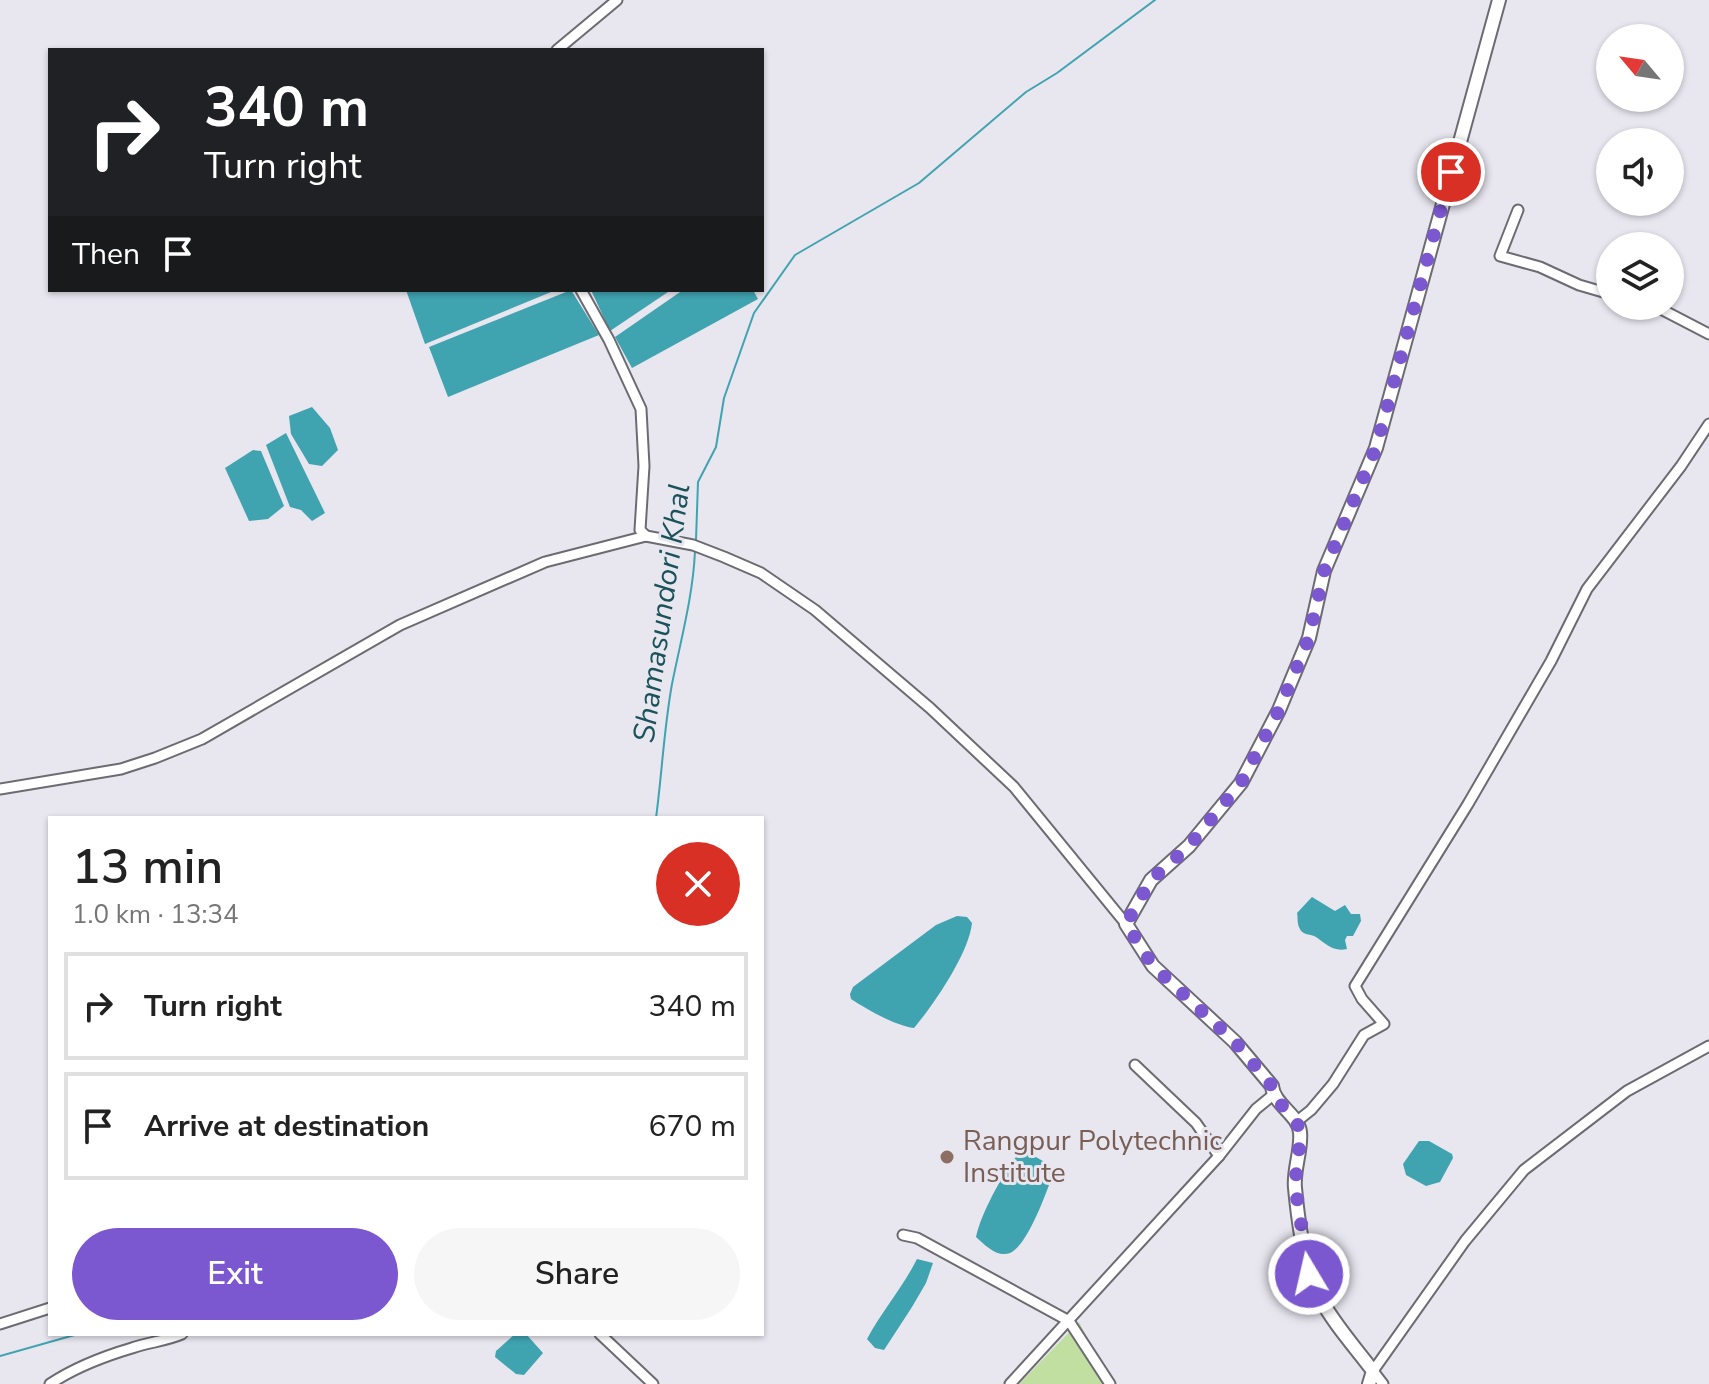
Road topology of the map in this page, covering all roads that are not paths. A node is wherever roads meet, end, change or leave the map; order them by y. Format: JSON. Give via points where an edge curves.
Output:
{"nodes":[{"id":1,"x":617,"y":0,"type":"edge"},
{"id":2,"x":1499,"y":0,"type":"edge"},
{"id":3,"x":559,"y":48,"type":"edge"},
{"id":4,"x":1518,"y":210,"type":"dead end"},
{"id":5,"x":1596,"y":290,"type":"edge"},
{"id":6,"x":582,"y":292,"type":"edge"},
{"id":7,"x":1682,"y":320,"type":"edge"},
{"id":8,"x":1709,"y":334,"type":"edge"},
{"id":9,"x":1709,"y":424,"type":"edge"},
{"id":10,"x":646,"y":536,"type":"junction"},
{"id":11,"x":0,"y":789,"type":"edge"},
{"id":12,"x":1126,"y":924,"type":"junction"},
{"id":13,"x":1709,"y":1046,"type":"edge"},
{"id":14,"x":1135,"y":1065,"type":"dead end"},
{"id":15,"x":1273,"y":1095,"type":"junction"},
{"id":16,"x":1296,"y":1122,"type":"junction"},
{"id":17,"x":1219,"y":1156,"type":"junction"},
{"id":18,"x":903,"y":1235,"type":"dead end"},
{"id":19,"x":48,"y":1309,"type":"edge"},
{"id":20,"x":1069,"y":1321,"type":"junction"},
{"id":21,"x":0,"y":1324,"type":"edge"},
{"id":22,"x":177,"y":1336,"type":"edge"},
{"id":23,"x":602,"y":1336,"type":"edge"},
{"id":24,"x":1371,"y":1378,"type":"edge"},
{"id":25,"x":50,"y":1384,"type":"edge"},
{"id":26,"x":653,"y":1384,"type":"edge"},
{"id":27,"x":1010,"y":1384,"type":"edge"},
{"id":28,"x":1110,"y":1384,"type":"edge"},
{"id":29,"x":1383,"y":1384,"type":"edge"}],
"edges":[{"from":1,"to":3,"type":"street"},
{"from":2,"to":12,"type":"main road","via":[[1376,448],[1324,571],[1309,638],[1241,783],[1189,846],[1151,880]]},
{"from":4,"to":5,"type":"street","via":[[1500,256]]},
{"from":6,"to":10,"type":"street","via":[[641,409],[640,530]]},
{"from":7,"to":8,"type":"street"},
{"from":9,"to":16,"type":"street","via":[[1587,589],[1551,661],[1355,986],[1384,1024],[1364,1035],[1333,1084]]},
{"from":10,"to":11,"type":"street","via":[[545,562],[400,625],[202,739],[155,758],[121,769]]},
{"from":10,"to":12,"type":"street","via":[[693,545],[761,573],[815,610],[1014,787]]},
{"from":12,"to":15,"type":"main road","via":[[1153,966],[1235,1042],[1272,1086]]},
{"from":13,"to":24,"type":"street","via":[[1627,1091],[1524,1170],[1465,1241]]},
{"from":14,"to":17,"type":"street","via":[[1196,1123]]},
{"from":15,"to":16,"type":"main road"},
{"from":15,"to":17,"type":"street"},
{"from":16,"to":24,"type":"main road","via":[[1301,1131],[1295,1185],[1309,1274]]},
{"from":17,"to":20,"type":"street"},
{"from":18,"to":20,"type":"street"},
{"from":19,"to":21,"type":"street"},
{"from":20,"to":27,"type":"street"},
{"from":20,"to":28,"type":"street"},
{"from":22,"to":25,"type":"street","via":[[133,1348]]},
{"from":23,"to":26,"type":"street"},
{"from":24,"to":29,"type":"street"}]}
